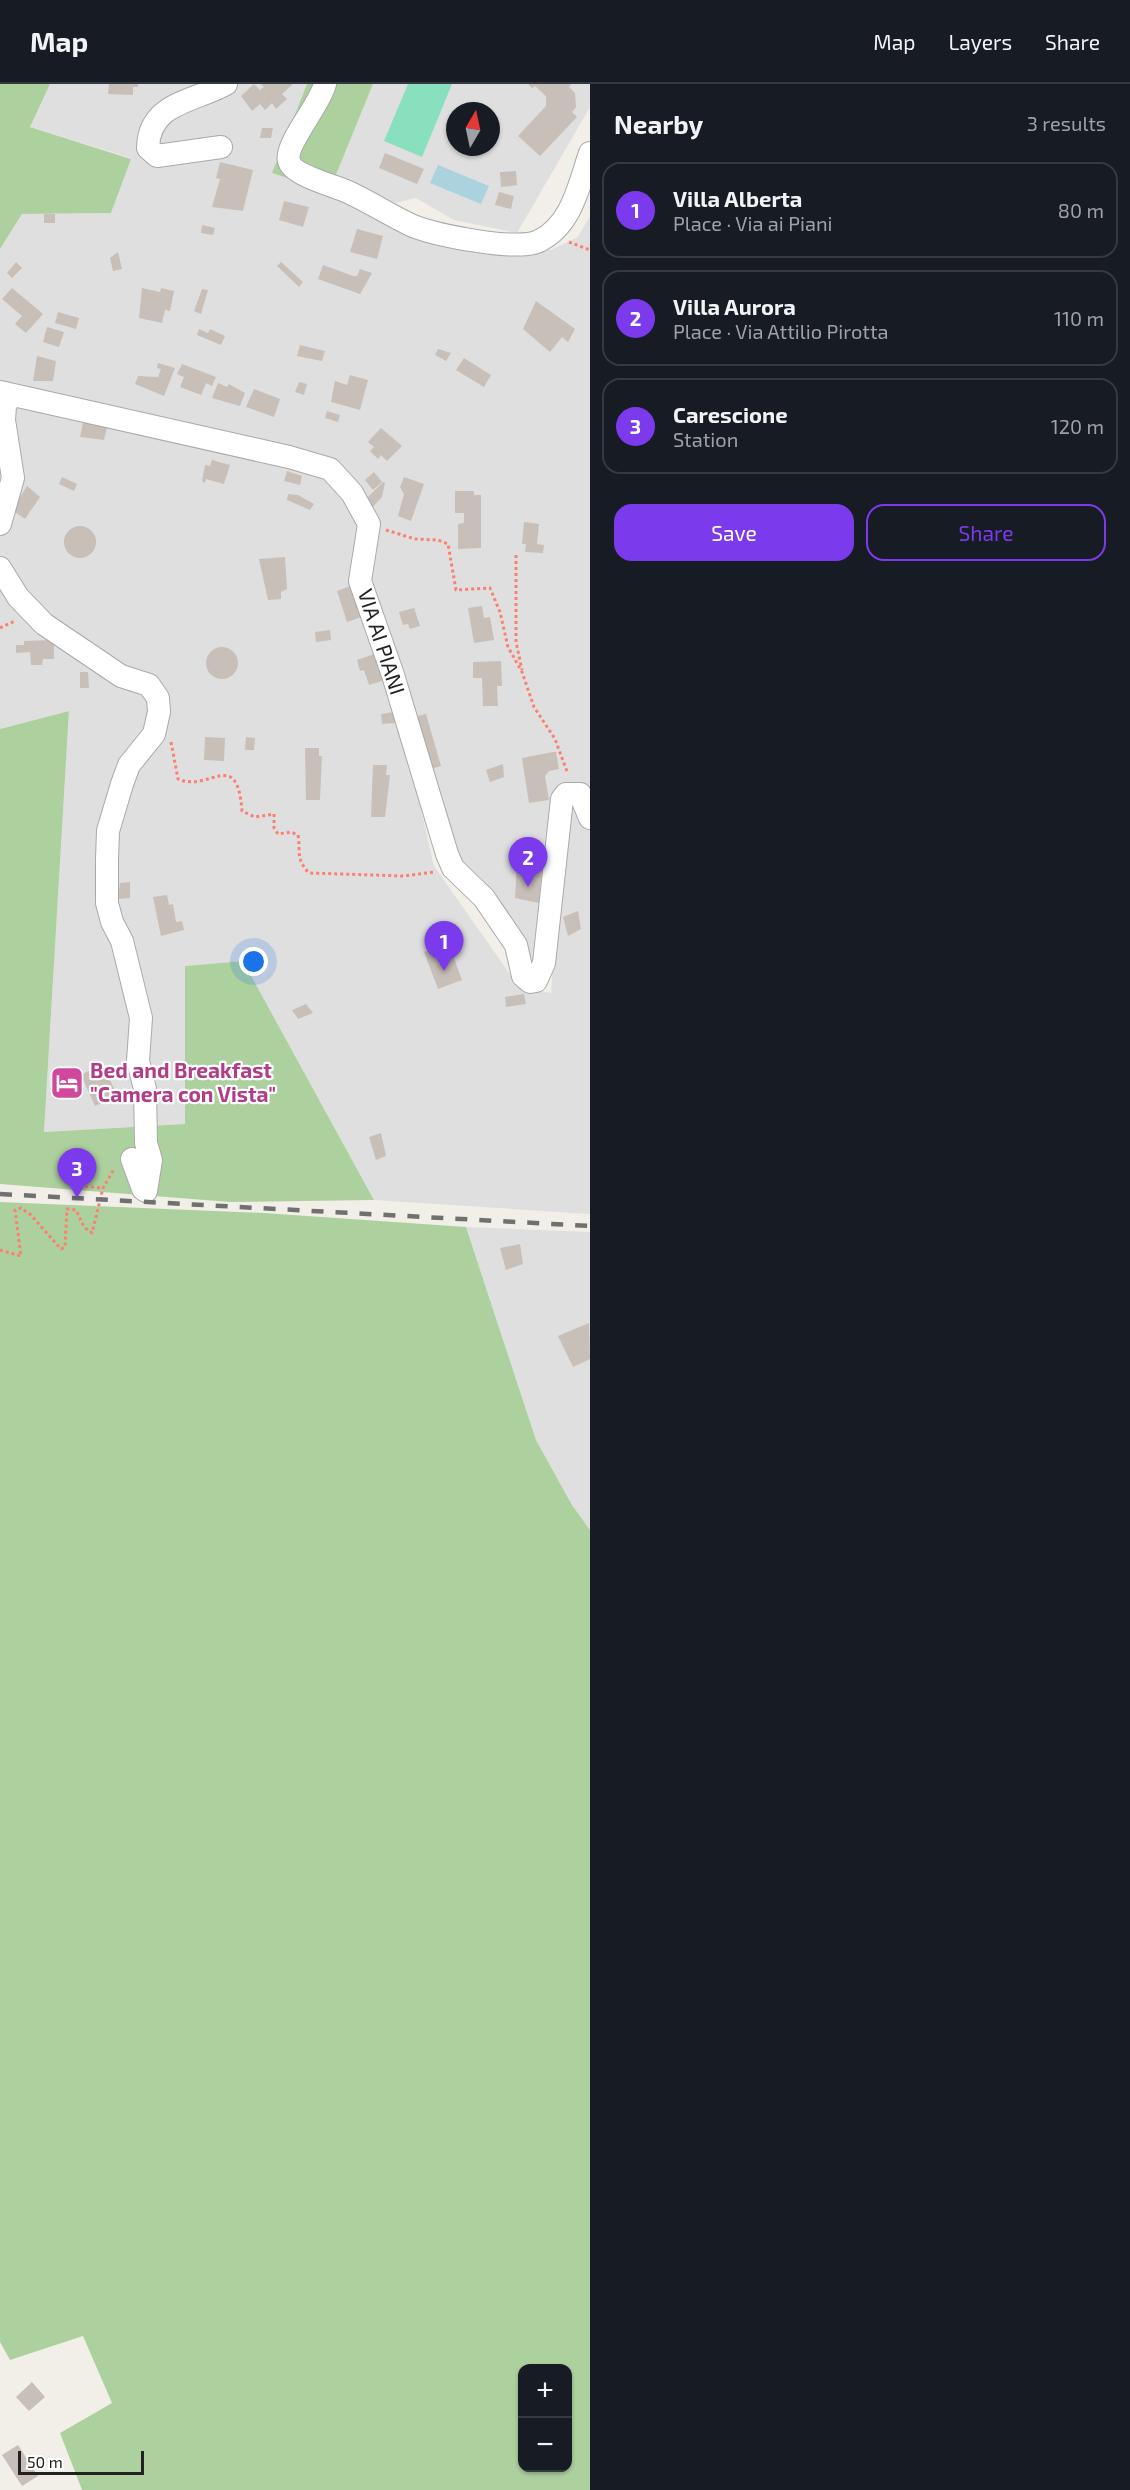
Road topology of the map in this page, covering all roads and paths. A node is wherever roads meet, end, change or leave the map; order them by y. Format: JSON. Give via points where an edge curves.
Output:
{"nodes":[{"id":1,"x":226,"y":84,"type":"edge"},
{"id":2,"x":325,"y":84,"type":"edge"},
{"id":3,"x":221,"y":147,"type":"dead end"},
{"id":4,"x":590,"y":153,"type":"edge"},
{"id":5,"x":5,"y":394,"type":"edge"},
{"id":6,"x":0,"y":524,"type":"edge"},
{"id":7,"x":369,"y":524,"type":"junction"},
{"id":8,"x":516,"y":555,"type":"dead end"},
{"id":9,"x":0,"y":568,"type":"edge"},
{"id":10,"x":522,"y":672,"type":"junction"},
{"id":11,"x":154,"y":734,"type":"junction"},
{"id":12,"x":574,"y":792,"type":"junction"},
{"id":13,"x":590,"y":818,"type":"edge"},
{"id":14,"x":453,"y":867,"type":"junction"},
{"id":15,"x":132,"y":1159,"type":"dead end"},
{"id":16,"x":77,"y":1190,"type":"dead end"},
{"id":17,"x":0,"y":1250,"type":"edge"}],
"edges":[{"from":1,"to":3,"type":"street","via":[[156,118],[148,148],[157,156]]},
{"from":2,"to":4,"type":"street","via":[[319,103],[290,148],[290,165],[297,172],[349,192],[416,227],[508,246],[532,244],[564,219]]},
{"from":5,"to":6,"type":"street","via":[[4,420],[13,478]]},
{"from":5,"to":7,"type":"street","via":[[330,469],[352,493]]},
{"from":7,"to":10,"type":"path","via":[[415,540],[448,544],[456,590],[490,588],[508,647]]},
{"from":7,"to":14,"type":"street","name":"VIA AI PIANI","via":[[360,582]]},
{"from":8,"to":10,"type":"path","via":[[516,642]]},
{"from":9,"to":11,"type":"street","via":[[18,597],[44,624],[122,676],[149,685],[158,698]]},
{"from":10,"to":12,"type":"path","via":[[534,707],[555,739]]},
{"from":11,"to":14,"type":"path","via":[[171,740],[178,779],[193,782],[221,774],[231,777],[240,788],[242,811],[255,817],[274,814],[278,834],[298,835],[297,852],[309,873],[404,876]]},
{"from":11,"to":15,"type":"street","via":[[129,765],[108,831],[107,903],[122,941],[141,1018],[138,1060],[145,1089],[146,1143],[151,1160],[146,1191]]},
{"from":12,"to":13,"type":"street","via":[[584,799]]},
{"from":12,"to":14,"type":"street","name":"VIA AI PIANI","via":[[562,799],[560,808],[544,963],[536,981],[530,982],[523,976],[516,945],[484,898]]},
{"from":16,"to":17,"type":"path","via":[[77,1186],[103,1188],[92,1233],[84,1227],[76,1210],[67,1209],[65,1247],[61,1249],[21,1208],[15,1210],[14,1219],[21,1256]]}]}
